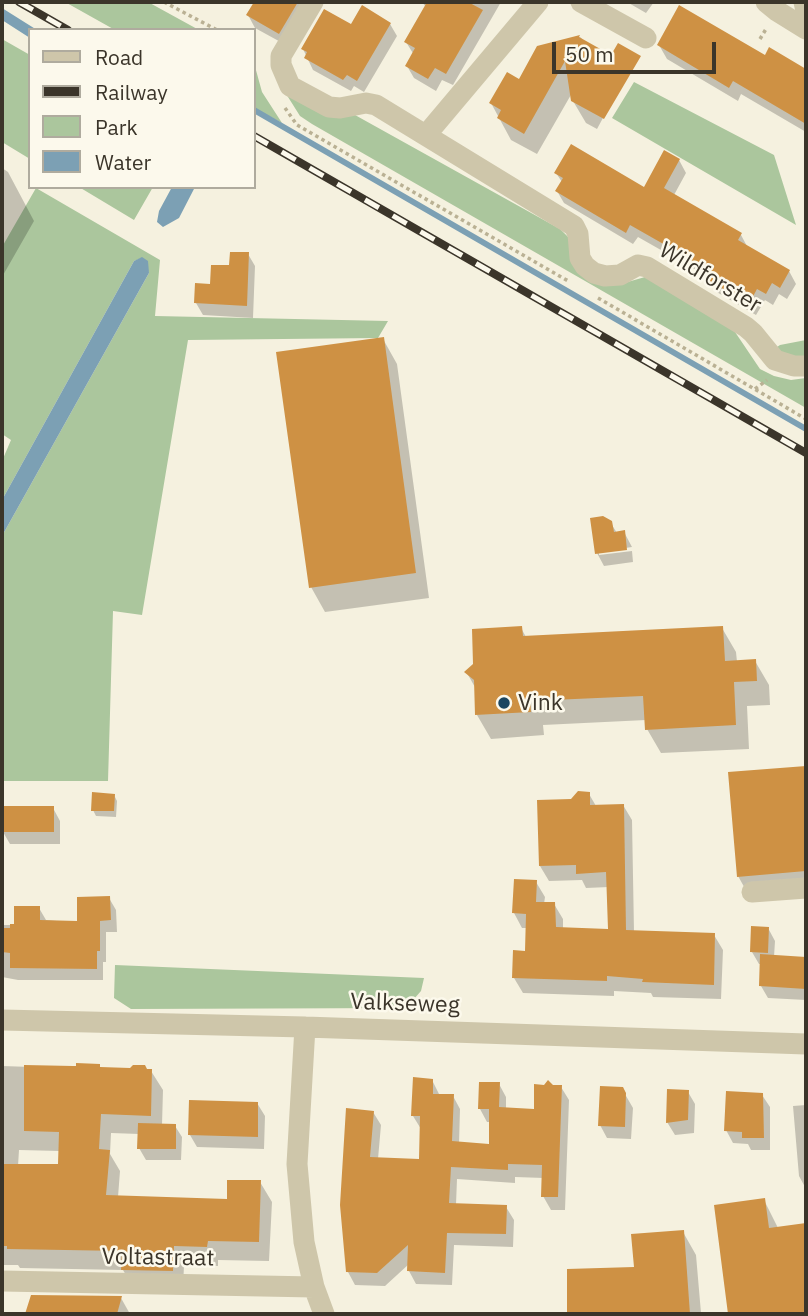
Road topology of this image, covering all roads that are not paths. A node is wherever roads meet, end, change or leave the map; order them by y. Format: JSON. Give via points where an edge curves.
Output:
{"nodes":[{"id":1,"x":313,"y":2,"type":"edge"},
{"id":2,"x":538,"y":2,"type":"edge"},
{"id":3,"x":581,"y":2,"type":"edge"},
{"id":4,"x":766,"y":2,"type":"edge"},
{"id":5,"x":804,"y":2,"type":"edge"},
{"id":6,"x":806,"y":11,"type":"edge"},
{"id":7,"x":806,"y":29,"type":"edge"},
{"id":8,"x":646,"y":38,"type":"dead end"},
{"id":9,"x":426,"y":135,"type":"junction"},
{"id":10,"x":806,"y":366,"type":"edge"},
{"id":11,"x":806,"y":888,"type":"edge"},
{"id":12,"x":752,"y":892,"type":"dead end"},
{"id":13,"x":2,"y":1020,"type":"edge"},
{"id":14,"x":305,"y":1027,"type":"junction"},
{"id":15,"x":806,"y":1044,"type":"edge"},
{"id":16,"x":2,"y":1281,"type":"edge"},
{"id":17,"x":314,"y":1287,"type":"junction"},
{"id":18,"x":324,"y":1314,"type":"edge"}],
"edges":[{"from":1,"to":9,"type":"street","name":"Wildforster","via":[[281,57],[290,86],[330,107],[376,105]]},
{"from":2,"to":9,"type":"street"},
{"from":3,"to":8,"type":"street"},
{"from":4,"to":7,"type":"street"},
{"from":5,"to":6,"type":"street"},
{"from":9,"to":10,"type":"street","name":"Wildforster","via":[[574,226],[580,258],[594,273],[620,275],[638,265],[647,267],[746,327],[775,360]]},
{"from":11,"to":12,"type":"street"},
{"from":13,"to":14,"type":"street","name":"Valkseweg"},
{"from":14,"to":15,"type":"street","name":"Valkseweg"},
{"from":14,"to":17,"type":"street","via":[[298,1164],[304,1242]]},
{"from":16,"to":17,"type":"street","name":"Voltastraat"},
{"from":17,"to":18,"type":"street"}]}
